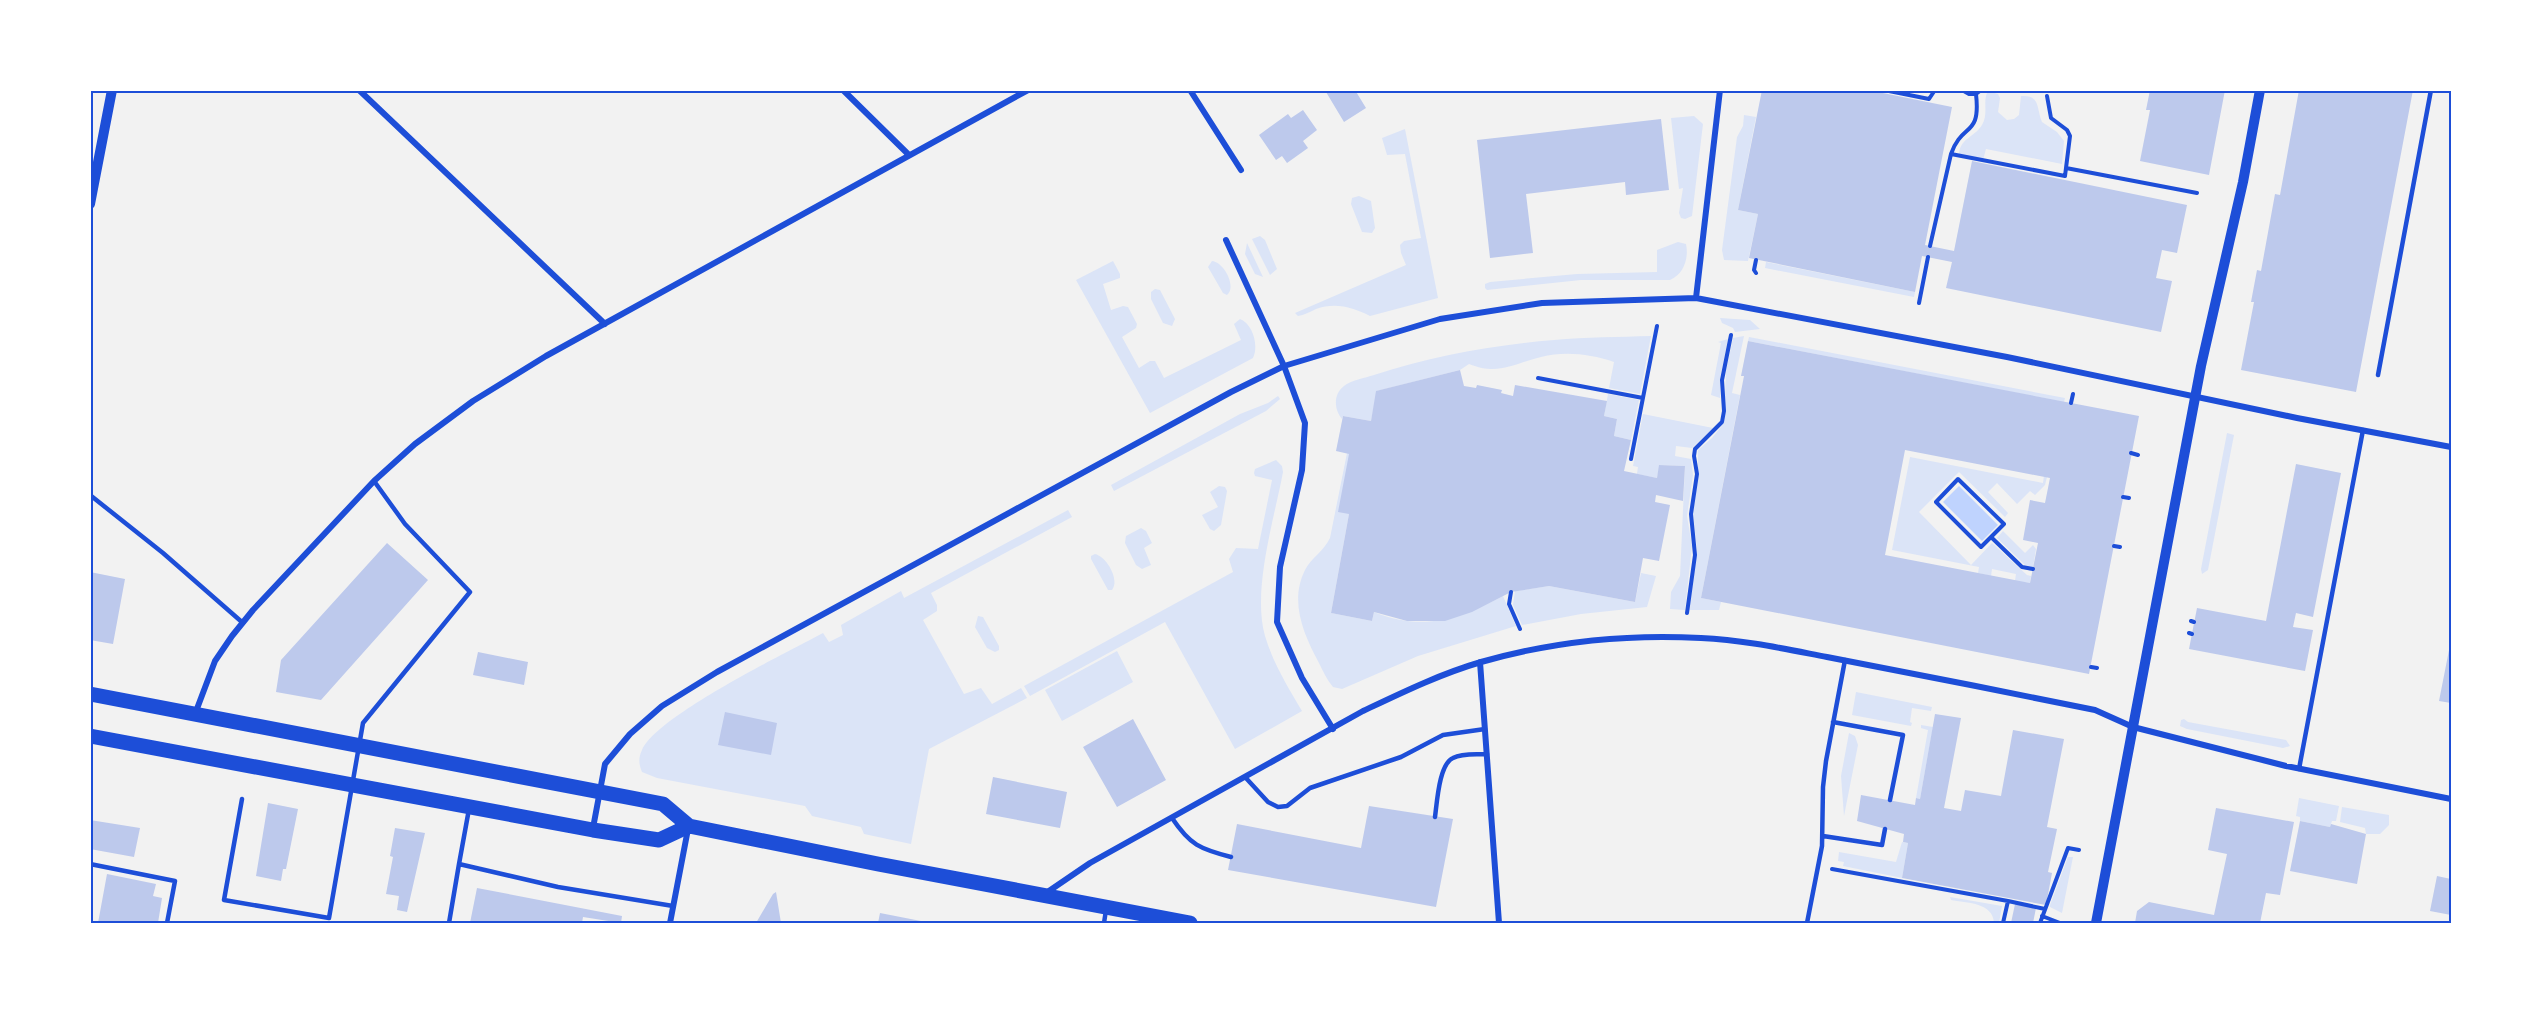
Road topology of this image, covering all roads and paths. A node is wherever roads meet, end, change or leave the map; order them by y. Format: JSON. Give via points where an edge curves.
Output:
{"nodes":[{"id":1,"x":112,"y":90,"type":"edge"},
{"id":2,"x":360,"y":90,"type":"edge"},
{"id":3,"x":843,"y":90,"type":"edge"},
{"id":4,"x":1028,"y":90,"type":"edge"},
{"id":5,"x":1190,"y":90,"type":"edge"},
{"id":6,"x":1720,"y":90,"type":"edge"},
{"id":7,"x":1884,"y":90,"type":"edge"},
{"id":8,"x":1935,"y":90,"type":"edge"},
{"id":9,"x":1962,"y":90,"type":"edge"},
{"id":10,"x":1981,"y":90,"type":"edge"},
{"id":11,"x":2104,"y":90,"type":"edge"},
{"id":12,"x":2119,"y":90,"type":"edge"},
{"id":13,"x":2260,"y":90,"type":"edge"},
{"id":14,"x":2431,"y":90,"type":"edge"},
{"id":15,"x":1976,"y":94,"type":"junction"},
{"id":16,"x":2046,"y":96,"type":"dead end"},
{"id":17,"x":909,"y":154,"type":"junction"},
{"id":18,"x":1951,"y":154,"type":"junction"},
{"id":19,"x":2066,"y":168,"type":"junction"},
{"id":20,"x":1241,"y":170,"type":"dead end"},
{"id":21,"x":2197,"y":193,"type":"dead end"},
{"id":22,"x":90,"y":204,"type":"edge"},
{"id":23,"x":1226,"y":240,"type":"dead end"},
{"id":24,"x":1930,"y":246,"type":"dead end"},
{"id":25,"x":1928,"y":257,"type":"dead end"},
{"id":26,"x":1756,"y":260,"type":"dead end"},
{"id":27,"x":1756,"y":273,"type":"dead end"},
{"id":28,"x":1696,"y":298,"type":"junction"},
{"id":29,"x":1919,"y":303,"type":"dead end"},
{"id":30,"x":605,"y":324,"type":"junction"},
{"id":31,"x":1657,"y":326,"type":"dead end"},
{"id":32,"x":1731,"y":335,"type":"dead end"},
{"id":33,"x":1284,"y":366,"type":"junction"},
{"id":34,"x":2378,"y":375,"type":"dead end"},
{"id":35,"x":1538,"y":378,"type":"dead end"},
{"id":36,"x":2073,"y":394,"type":"dead end"},
{"id":37,"x":2195,"y":396,"type":"junction"},
{"id":38,"x":1643,"y":398,"type":"junction"},
{"id":39,"x":2071,"y":403,"type":"dead end"},
{"id":40,"x":2363,"y":430,"type":"junction"},
{"id":41,"x":2451,"y":447,"type":"edge"},
{"id":42,"x":2132,"y":453,"type":"dead end"},
{"id":43,"x":2138,"y":454,"type":"dead end"},
{"id":44,"x":1631,"y":459,"type":"dead end"},
{"id":45,"x":374,"y":481,"type":"junction"},
{"id":46,"x":90,"y":495,"type":"edge"},
{"id":47,"x":2123,"y":497,"type":"dead end"},
{"id":48,"x":2129,"y":498,"type":"dead end"},
{"id":49,"x":1991,"y":537,"type":"junction"},
{"id":50,"x":2114,"y":546,"type":"dead end"},
{"id":51,"x":2120,"y":547,"type":"dead end"},
{"id":52,"x":2032,"y":569,"type":"dead end"},
{"id":53,"x":1511,"y":592,"type":"dead end"},
{"id":54,"x":1687,"y":613,"type":"dead end"},
{"id":55,"x":243,"y":624,"type":"junction"},
{"id":56,"x":1521,"y":629,"type":"dead end"},
{"id":57,"x":1845,"y":660,"type":"junction"},
{"id":58,"x":1480,"y":662,"type":"junction"},
{"id":59,"x":2091,"y":667,"type":"dead end"},
{"id":60,"x":2097,"y":668,"type":"dead end"},
{"id":61,"x":90,"y":694,"type":"edge"},
{"id":62,"x":195,"y":714,"type":"junction"},
{"id":63,"x":1833,"y":722,"type":"junction"},
{"id":64,"x":2133,"y":727,"type":"junction"},
{"id":65,"x":1333,"y":729,"type":"junction"},
{"id":66,"x":1485,"y":729,"type":"junction"},
{"id":67,"x":90,"y":736,"type":"edge"},
{"id":68,"x":359,"y":746,"type":"junction"},
{"id":69,"x":1487,"y":754,"type":"junction"},
{"id":70,"x":2299,"y":769,"type":"junction"},
{"id":71,"x":1245,"y":777,"type":"junction"},
{"id":72,"x":352,"y":785,"type":"junction"},
{"id":73,"x":601,"y":791,"type":"junction"},
{"id":74,"x":242,"y":799,"type":"dead end"},
{"id":75,"x":2451,"y":799,"type":"edge"},
{"id":76,"x":1890,"y":800,"type":"dead end"},
{"id":77,"x":469,"y":807,"type":"junction"},
{"id":78,"x":1435,"y":817,"type":"dead end"},
{"id":79,"x":1172,"y":818,"type":"junction"},
{"id":80,"x":688,"y":826,"type":"junction"},
{"id":81,"x":1885,"y":829,"type":"dead end"},
{"id":82,"x":593,"y":830,"type":"junction"},
{"id":83,"x":1823,"y":836,"type":"junction"},
{"id":84,"x":2079,"y":850,"type":"dead end"},
{"id":85,"x":1231,"y":857,"type":"dead end"},
{"id":86,"x":90,"y":864,"type":"edge"},
{"id":87,"x":459,"y":864,"type":"junction"},
{"id":88,"x":1833,"y":869,"type":"dead end"},
{"id":89,"x":1042,"y":896,"type":"junction"},
{"id":90,"x":2007,"y":901,"type":"junction"},
{"id":91,"x":673,"y":906,"type":"junction"},
{"id":92,"x":2045,"y":909,"type":"junction"},
{"id":93,"x":1105,"y":915,"type":"edge"},
{"id":94,"x":2042,"y":916,"type":"junction"},
{"id":95,"x":167,"y":923,"type":"edge"},
{"id":96,"x":449,"y":923,"type":"edge"},
{"id":97,"x":670,"y":923,"type":"edge"},
{"id":98,"x":1190,"y":923,"type":"edge"},
{"id":99,"x":1499,"y":923,"type":"edge"},
{"id":100,"x":1808,"y":923,"type":"edge"},
{"id":101,"x":2003,"y":923,"type":"edge"},
{"id":102,"x":2040,"y":923,"type":"edge"},
{"id":103,"x":2060,"y":923,"type":"edge"},
{"id":104,"x":2096,"y":923,"type":"edge"}],
"edges":[{"from":1,"to":22,"type":"street"},
{"from":2,"to":30,"type":"street"},
{"from":3,"to":17,"type":"street"},
{"from":4,"to":17,"type":"street"},
{"from":5,"to":20,"type":"street"},
{"from":6,"to":28,"type":"street"},
{"from":7,"to":8,"type":"path","via":[[1929,99]]},
{"from":9,"to":15,"type":"path"},
{"from":10,"to":15,"type":"path"},
{"from":11,"to":12,"type":"lane"},
{"from":13,"to":37,"type":"street"},
{"from":14,"to":34,"type":"lane"},
{"from":15,"to":18,"type":"path","via":[[1978,117],[1954,144]]},
{"from":16,"to":19,"type":"path","via":[[2051,118],[2070,136]]},
{"from":17,"to":30,"type":"street"},
{"from":18,"to":19,"type":"path","via":[[2065,176]]},
{"from":18,"to":24,"type":"path"},
{"from":19,"to":21,"type":"path"},
{"from":23,"to":33,"type":"street"},
{"from":25,"to":29,"type":"path"},
{"from":26,"to":27,"type":"path"},
{"from":28,"to":33,"type":"street","via":[[1542,303],[1492,310],[1440,319]]},
{"from":28,"to":37,"type":"street"},
{"from":30,"to":45,"type":"street","via":[[473,401],[415,444]]},
{"from":31,"to":38,"type":"path"},
{"from":32,"to":54,"type":"path","via":[[1722,380],[1722,422],[1695,449],[1697,474],[1691,514],[1695,555]]},
{"from":33,"to":65,"type":"street","via":[[1305,423],[1302,470],[1280,567],[1277,622],[1302,678]]},
{"from":33,"to":73,"type":"street","via":[[717,672],[662,706],[630,734],[605,764]]},
{"from":35,"to":38,"type":"path"},
{"from":36,"to":39,"type":"path"},
{"from":37,"to":40,"type":"street"},
{"from":37,"to":64,"type":"street"},
{"from":38,"to":44,"type":"path"},
{"from":40,"to":41,"type":"street"},
{"from":40,"to":70,"type":"lane"},
{"from":42,"to":43,"type":"path"},
{"from":45,"to":55,"type":"street"},
{"from":45,"to":68,"type":"lane","via":[[405,524],[470,592],[363,723]]},
{"from":46,"to":55,"type":"lane"},
{"from":47,"to":48,"type":"path"},
{"from":49,"to":49,"type":"path","via":[[1981,547],[1936,502],[1958,479],[2004,524]]},
{"from":49,"to":52,"type":"path","via":[[2022,567]]},
{"from":50,"to":51,"type":"path"},
{"from":53,"to":56,"type":"path","via":[[1509,604]]},
{"from":55,"to":62,"type":"street","via":[[215,662]]},
{"from":57,"to":58,"type":"street","via":[[1758,643],[1650,638],[1569,644]]},
{"from":57,"to":63,"type":"lane"},
{"from":57,"to":64,"type":"street","via":[[2095,710]]},
{"from":58,"to":65,"type":"street","via":[[1410,688]]},
{"from":58,"to":66,"type":"street"},
{"from":59,"to":60,"type":"path"},
{"from":61,"to":62,"type":"main road"},
{"from":62,"to":68,"type":"main road"},
{"from":63,"to":76,"type":"lane","via":[[1903,735]]},
{"from":63,"to":83,"type":"lane","via":[[1823,788]]},
{"from":64,"to":70,"type":"street"},
{"from":64,"to":104,"type":"street"},
{"from":65,"to":71,"type":"street"},
{"from":66,"to":69,"type":"street"},
{"from":66,"to":71,"type":"lane","via":[[1443,735],[1401,757],[1310,788],[1287,806],[1268,802]]},
{"from":67,"to":72,"type":"main road"},
{"from":68,"to":72,"type":"lane"},
{"from":68,"to":73,"type":"main road"},
{"from":69,"to":78,"type":"lane","via":[[1448,760]]},
{"from":69,"to":99,"type":"street"},
{"from":70,"to":75,"type":"street"},
{"from":71,"to":79,"type":"street"},
{"from":72,"to":74,"type":"lane","via":[[329,918],[224,900]]},
{"from":72,"to":77,"type":"main road"},
{"from":73,"to":80,"type":"main road","via":[[663,804]]},
{"from":73,"to":82,"type":"street"},
{"from":77,"to":82,"type":"main road"},
{"from":77,"to":87,"type":"lane"},
{"from":79,"to":85,"type":"lane","via":[[1191,842],[1203,850]]},
{"from":79,"to":89,"type":"street","via":[[1090,862]]},
{"from":80,"to":82,"type":"main road","via":[[659,840]]},
{"from":80,"to":89,"type":"main road"},
{"from":80,"to":91,"type":"street"},
{"from":81,"to":83,"type":"lane","via":[[1882,846]]},
{"from":83,"to":100,"type":"lane"},
{"from":84,"to":92,"type":"path","via":[[2068,848]]},
{"from":86,"to":95,"type":"lane","via":[[175,881]]},
{"from":87,"to":91,"type":"lane","via":[[558,887]]},
{"from":87,"to":96,"type":"lane"},
{"from":88,"to":90,"type":"path"},
{"from":89,"to":93,"type":"main road"},
{"from":90,"to":92,"type":"path"},
{"from":90,"to":101,"type":"path"},
{"from":91,"to":97,"type":"street"},
{"from":92,"to":94,"type":"path"},
{"from":93,"to":98,"type":"main road"},
{"from":94,"to":102,"type":"path"},
{"from":94,"to":103,"type":"path"}]}
